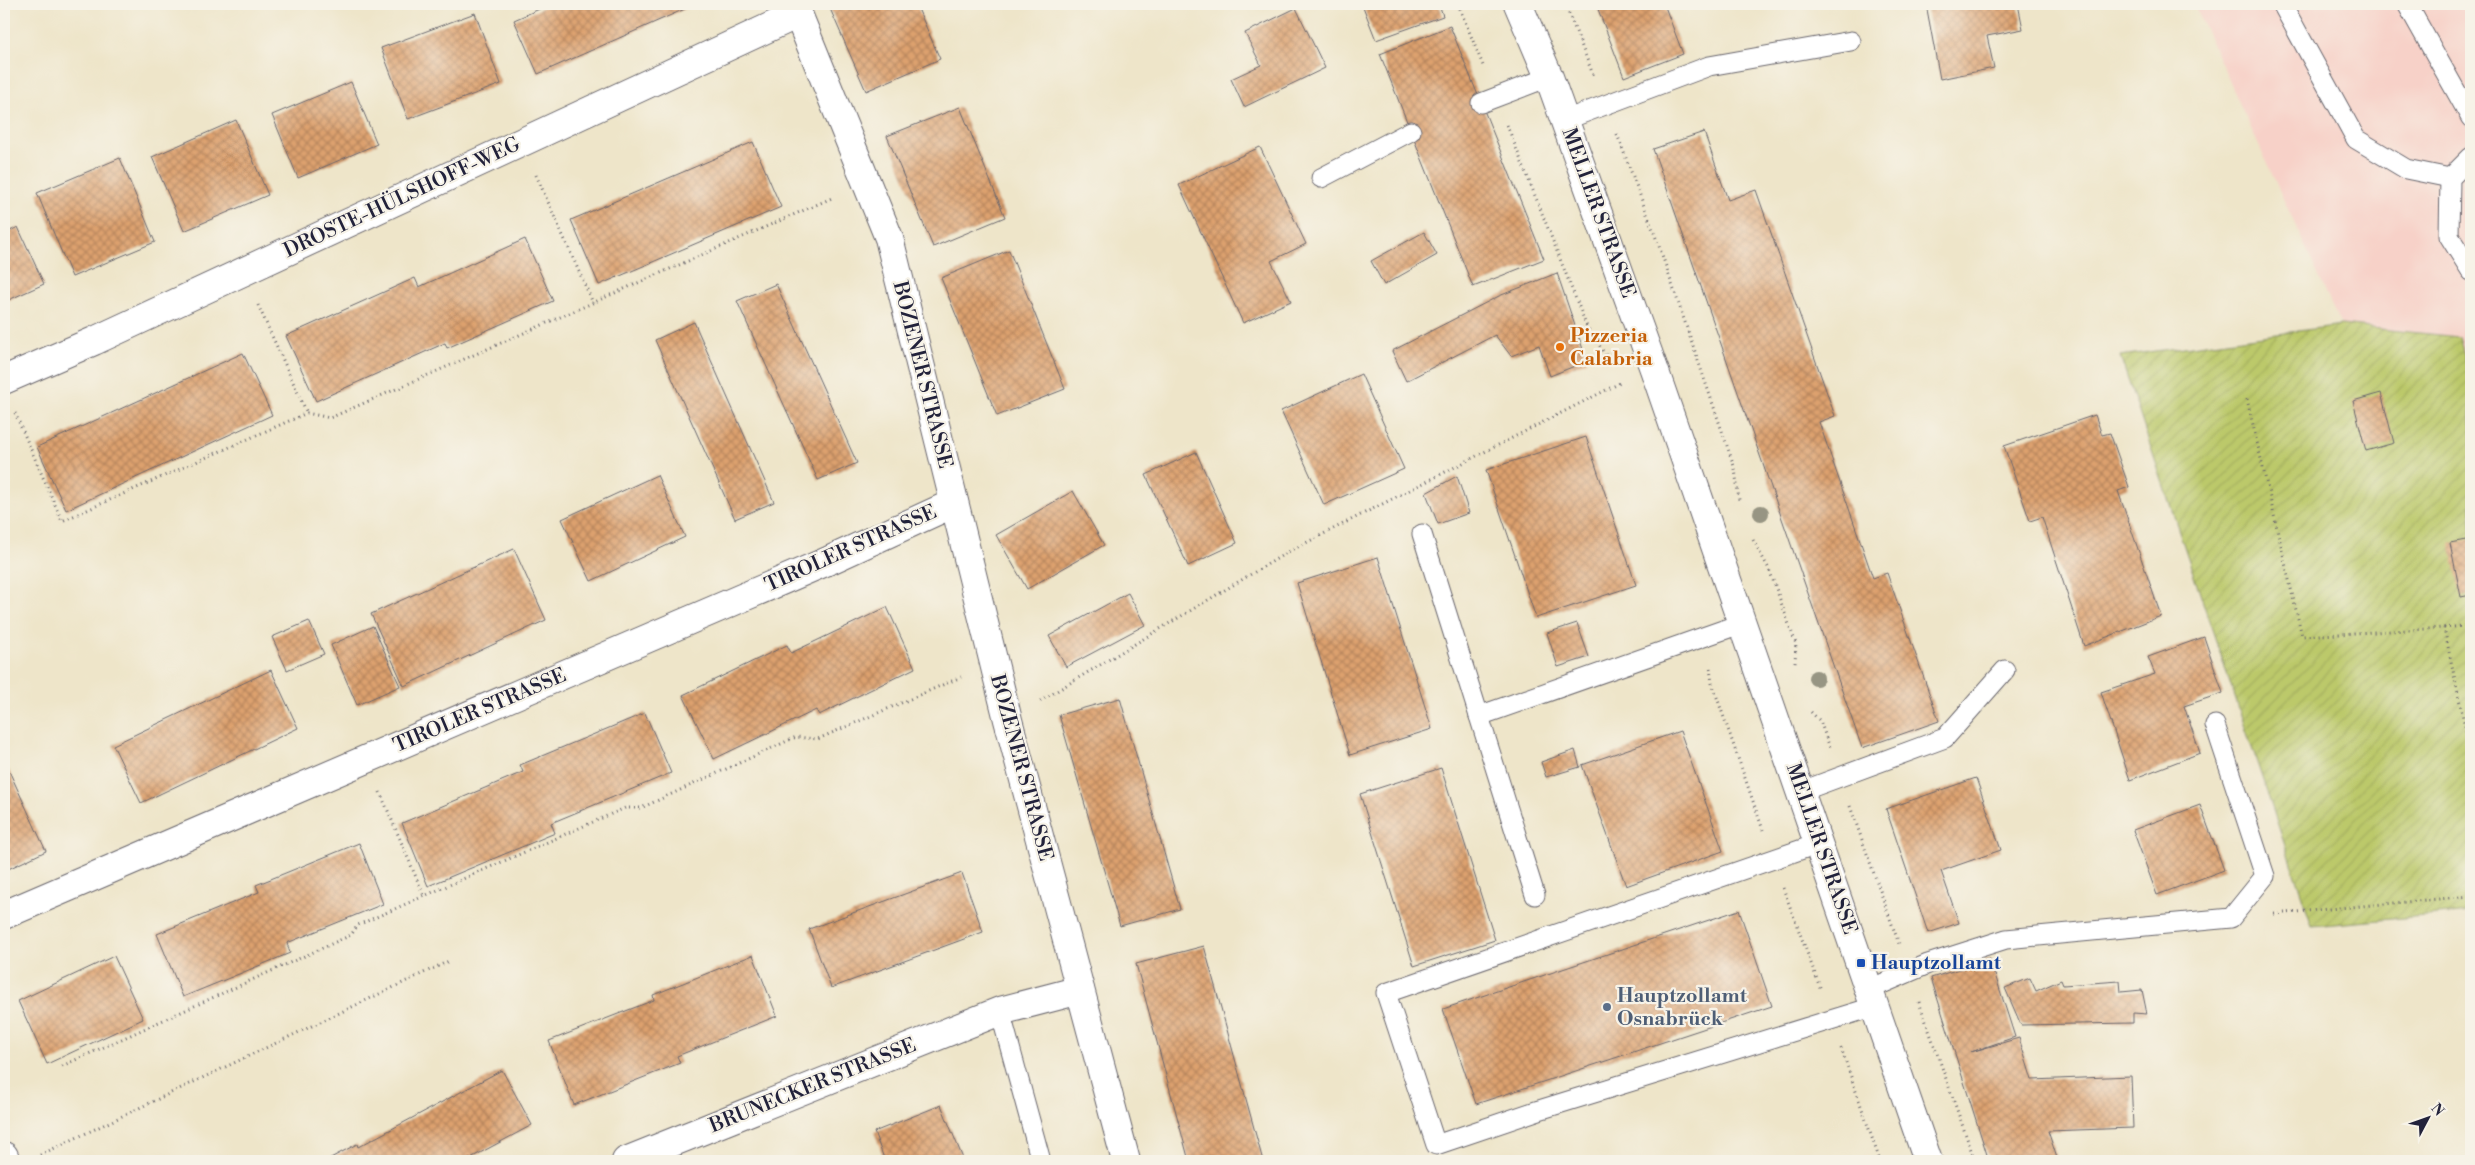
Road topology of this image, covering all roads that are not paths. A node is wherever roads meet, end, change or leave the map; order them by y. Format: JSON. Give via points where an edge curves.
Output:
{"nodes":[{"id":1,"x":1518,"y":4,"type":"edge"},
{"id":2,"x":2282,"y":4,"type":"edge"},
{"id":3,"x":2407,"y":4,"type":"edge"},
{"id":4,"x":796,"y":9,"type":"edge"},
{"id":5,"x":1851,"y":41,"type":"dead end"},
{"id":6,"x":1549,"y":77,"type":"junction"},
{"id":7,"x":1489,"y":100,"type":"road end"},
{"id":8,"x":2471,"y":118,"type":"edge"},
{"id":9,"x":1565,"y":120,"type":"junction"},
{"id":10,"x":1411,"y":131,"type":"dead end"},
{"id":11,"x":2471,"y":157,"type":"edge"},
{"id":12,"x":1321,"y":178,"type":"dead end"},
{"id":13,"x":2450,"y":178,"type":"junction"},
{"id":14,"x":2471,"y":271,"type":"edge"},
{"id":15,"x":4,"y":380,"type":"edge"},
{"id":16,"x":954,"y":503,"type":"junction"},
{"id":17,"x":1422,"y":534,"type":"dead end"},
{"id":18,"x":1744,"y":623,"type":"junction"},
{"id":19,"x":2005,"y":670,"type":"dead end"},
{"id":20,"x":1479,"y":716,"type":"junction"},
{"id":21,"x":2215,"y":725,"type":"dead end"},
{"id":22,"x":1802,"y":791,"type":"junction"},
{"id":23,"x":1820,"y":843,"type":"junction"},
{"id":24,"x":1535,"y":895,"type":"dead end"},
{"id":25,"x":4,"y":915,"type":"edge"},
{"id":26,"x":1080,"y":990,"type":"junction"},
{"id":27,"x":1873,"y":998,"type":"junction"},
{"id":28,"x":1000,"y":1011,"type":"junction"},
{"id":29,"x":4,"y":1156,"type":"edge"},
{"id":30,"x":6,"y":1161,"type":"edge"},
{"id":31,"x":626,"y":1161,"type":"edge"},
{"id":32,"x":1042,"y":1161,"type":"edge"},
{"id":33,"x":1126,"y":1161,"type":"edge"},
{"id":34,"x":1928,"y":1161,"type":"edge"}],
"edges":[{"from":1,"to":6,"type":"street","name":"MELLER STRASSE"},
{"from":2,"to":13,"type":"lane","via":[[2356,139],[2406,169]]},
{"from":3,"to":8,"type":"lane"},
{"from":4,"to":15,"type":"street","name":"DROSTE-HÜLSHOFF-WEG","via":[[521,143]]},
{"from":4,"to":16,"type":"street","name":"BOZENER STRASSE","via":[[889,238]]},
{"from":5,"to":9,"type":"lane","via":[[1709,66]]},
{"from":6,"to":7,"type":"lane"},
{"from":6,"to":9,"type":"street","name":"MELLER STRASSE"},
{"from":9,"to":18,"type":"street","name":"MELLER STRASSE"},
{"from":10,"to":12,"type":"lane"},
{"from":11,"to":13,"type":"lane"},
{"from":13,"to":14,"type":"lane","via":[[2449,236]]},
{"from":16,"to":25,"type":"street","name":"TIROLER STRASSE","via":[[830,560]]},
{"from":16,"to":26,"type":"street","name":"BOZENER STRASSE"},
{"from":17,"to":20,"type":"lane"},
{"from":18,"to":20,"type":"lane"},
{"from":18,"to":22,"type":"street","name":"MELLER STRASSE","via":[[1772,715]]},
{"from":19,"to":22,"type":"lane","via":[[1945,738]]},
{"from":20,"to":24,"type":"lane"},
{"from":21,"to":27,"type":"lane","via":[[2265,876],[2231,918],[2006,939],[1908,972]]},
{"from":22,"to":23,"type":"street","name":"MELLER STRASSE"},
{"from":23,"to":27,"type":"street","name":"MELLER STRASSE"},
{"from":23,"to":27,"type":"lane","via":[[1386,993],[1436,1145],[1832,1020]]},
{"from":26,"to":28,"type":"street"},
{"from":26,"to":33,"type":"street","name":"BOZENER STRASSE"},
{"from":27,"to":34,"type":"street","name":"MELLER STRASSE"},
{"from":28,"to":31,"type":"street","name":"BRUNECKER STRASSE"},
{"from":28,"to":32,"type":"lane"},
{"from":29,"to":30,"type":"street"}]}
